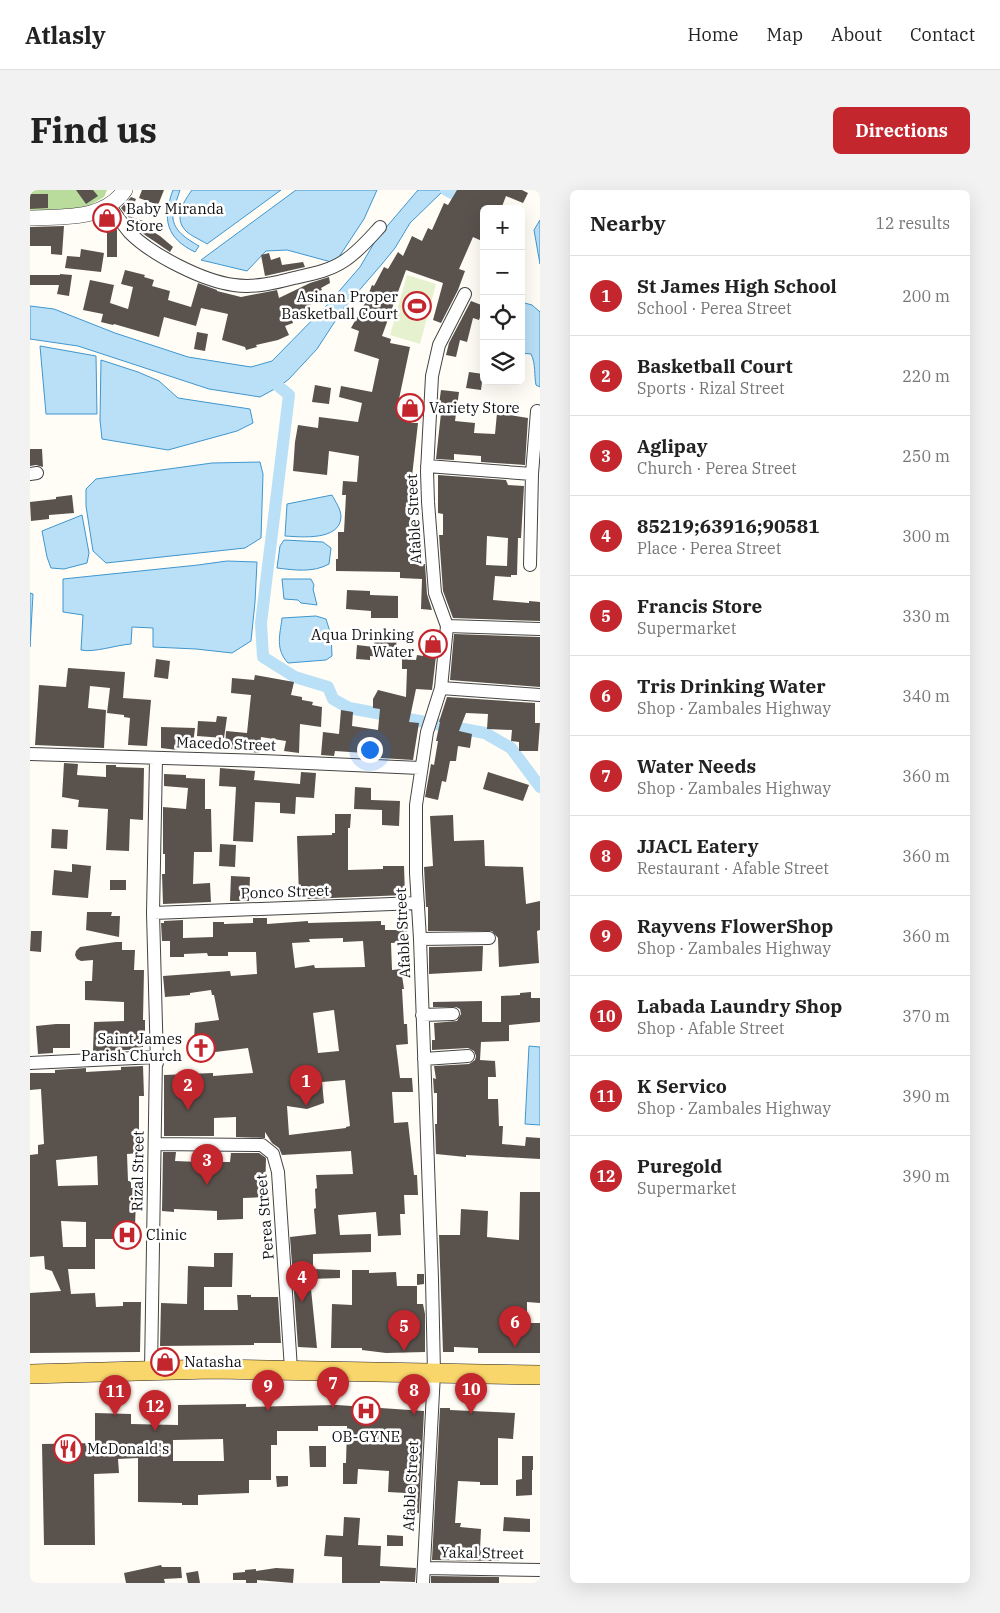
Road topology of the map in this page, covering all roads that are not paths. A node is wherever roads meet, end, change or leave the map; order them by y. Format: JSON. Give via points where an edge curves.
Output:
{"nodes":[{"id":1,"x":125,"y":190,"type":"edge"},
{"id":2,"x":110,"y":205,"type":"junction"},
{"id":3,"x":30,"y":218,"type":"edge"},
{"id":4,"x":380,"y":227,"type":"dead end"},
{"id":5,"x":465,"y":294,"type":"dead end"},
{"id":6,"x":537,"y":411,"type":"dead end"},
{"id":7,"x":427,"y":466,"type":"junction"},
{"id":8,"x":532,"y":474,"type":"junction"},
{"id":9,"x":530,"y":565,"type":"dead end"},
{"id":10,"x":448,"y":626,"type":"junction"},
{"id":11,"x":540,"y":629,"type":"edge"},
{"id":12,"x":441,"y":688,"type":"junction"},
{"id":13,"x":540,"y":695,"type":"edge"},
{"id":14,"x":30,"y":754,"type":"edge"},
{"id":15,"x":156,"y":759,"type":"junction"},
{"id":16,"x":420,"y":768,"type":"junction"},
{"id":17,"x":418,"y":903,"type":"junction"},
{"id":18,"x":153,"y":913,"type":"junction"},
{"id":19,"x":489,"y":938,"type":"dead end"},
{"id":20,"x":420,"y":939,"type":"junction"},
{"id":21,"x":422,"y":1014,"type":"junction"},
{"id":22,"x":452,"y":1014,"type":"dead end"},
{"id":23,"x":468,"y":1056,"type":"dead end"},
{"id":24,"x":424,"y":1059,"type":"junction"},
{"id":25,"x":156,"y":1060,"type":"junction"},
{"id":26,"x":30,"y":1063,"type":"edge"},
{"id":27,"x":155,"y":1144,"type":"junction"},
{"id":28,"x":151,"y":1370,"type":"junction"},
{"id":29,"x":291,"y":1370,"type":"junction"},
{"id":30,"x":434,"y":1373,"type":"junction"},
{"id":31,"x":30,"y":1374,"type":"edge"},
{"id":32,"x":540,"y":1376,"type":"edge"},
{"id":33,"x":424,"y":1568,"type":"junction"},
{"id":34,"x":540,"y":1570,"type":"edge"},
{"id":35,"x":485,"y":1577,"type":"edge"},
{"id":36,"x":424,"y":1583,"type":"edge"}],
"edges":[{"from":1,"to":2,"type":"street"},
{"from":2,"to":3,"type":"street","via":[[82,216]]},
{"from":2,"to":4,"type":"street","via":[[130,233],[154,251],[180,266],[233,285],[261,285],[326,270],[358,250]]},
{"from":5,"to":7,"type":"street","name":"Afable Street","via":[[442,336],[435,359]]},
{"from":6,"to":8,"type":"street"},
{"from":7,"to":8,"type":"street"},
{"from":7,"to":10,"type":"street","name":"Afable Street","via":[[435,593]]},
{"from":8,"to":9,"type":"street"},
{"from":10,"to":11,"type":"street"},
{"from":10,"to":12,"type":"street","name":"Afable Street"},
{"from":12,"to":13,"type":"street"},
{"from":12,"to":16,"type":"street","name":"Afable Street"},
{"from":14,"to":15,"type":"street","name":"Macedo Street"},
{"from":15,"to":16,"type":"street","name":"Macedo Street"},
{"from":15,"to":18,"type":"street","name":"Rizal Street"},
{"from":16,"to":17,"type":"street","name":"Afable Street","via":[[416,816]]},
{"from":17,"to":18,"type":"street","name":"Ponco Street"},
{"from":17,"to":20,"type":"street","name":"Afable Street"},
{"from":18,"to":25,"type":"street","name":"Rizal Street"},
{"from":19,"to":20,"type":"street"},
{"from":20,"to":21,"type":"street","name":"Afable Street"},
{"from":21,"to":22,"type":"street"},
{"from":21,"to":24,"type":"street","name":"Afable Street"},
{"from":23,"to":24,"type":"street"},
{"from":24,"to":30,"type":"street","name":"Afable Street"},
{"from":25,"to":26,"type":"street"},
{"from":25,"to":27,"type":"street","name":"Rizal Street"},
{"from":27,"to":28,"type":"street","name":"Rizal Street"},
{"from":27,"to":29,"type":"street","name":"Perea Street","via":[[262,1146],[273,1154],[278,1172]]},
{"from":28,"to":29,"type":"main road"},
{"from":28,"to":31,"type":"main road"},
{"from":29,"to":30,"type":"main road"},
{"from":30,"to":32,"type":"main road"},
{"from":30,"to":33,"type":"street","name":"Afable Street"},
{"from":33,"to":35,"type":"street","name":"Yakal Street"},
{"from":33,"to":36,"type":"street","name":"Afable Street"},
{"from":34,"to":35,"type":"street","name":"Yakal Street"}]}
